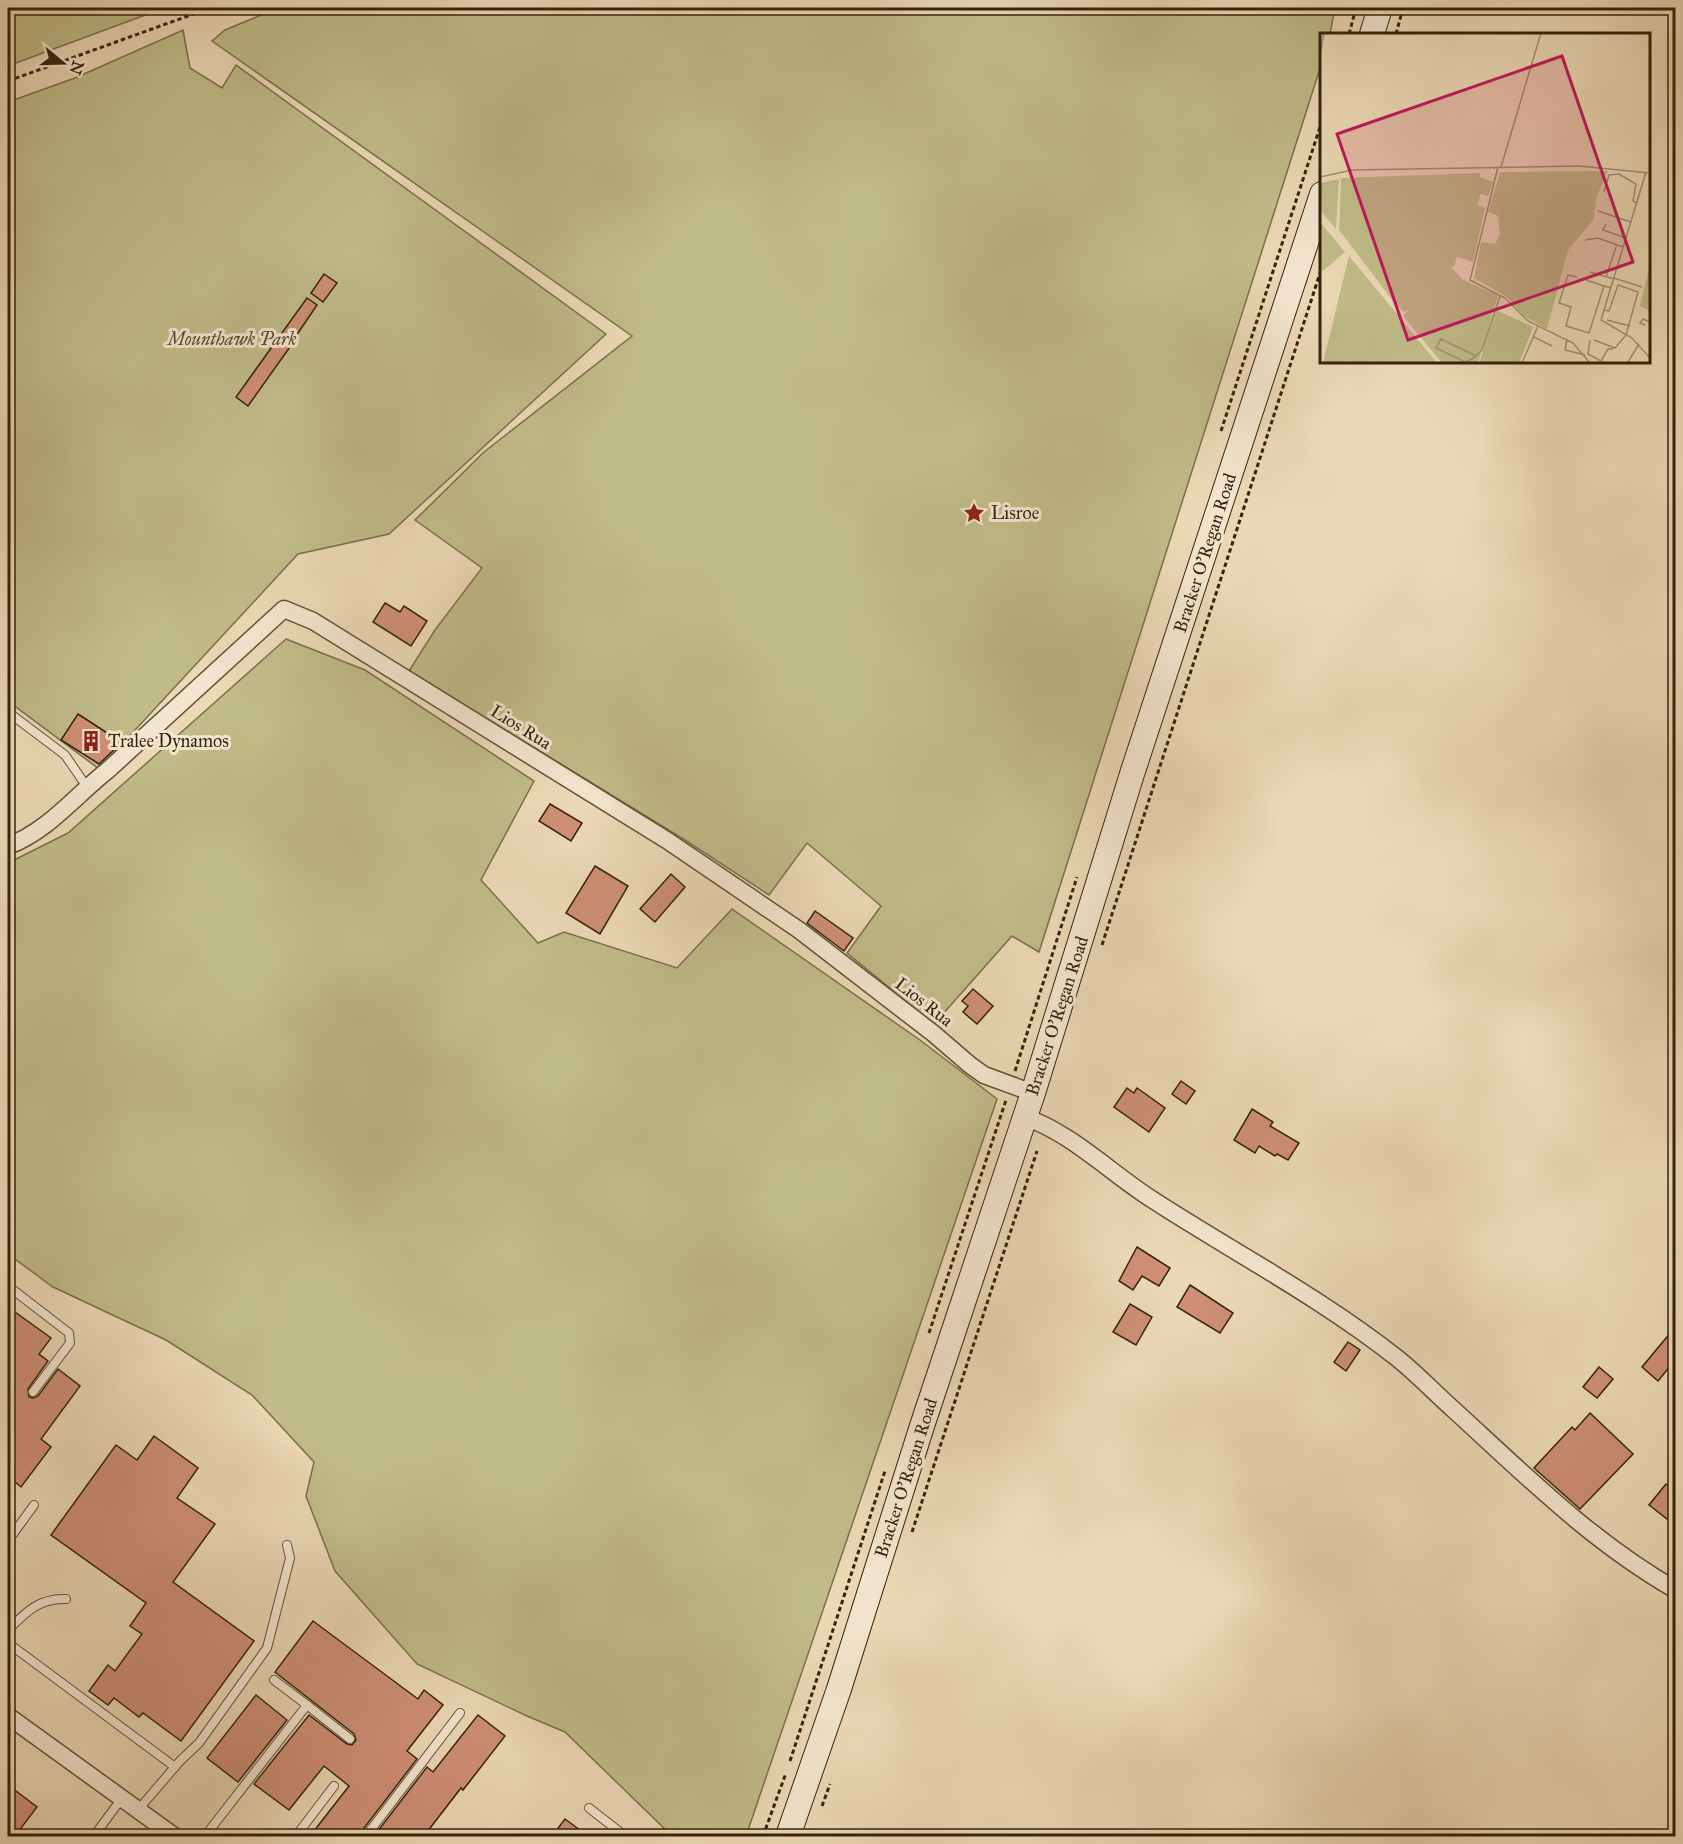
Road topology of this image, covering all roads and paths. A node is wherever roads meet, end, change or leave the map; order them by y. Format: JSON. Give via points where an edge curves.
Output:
{"nodes":[{"id":1,"x":210,"y":8,"type":"edge"},
{"id":2,"x":1356,"y":8,"type":"edge"},
{"id":3,"x":1380,"y":8,"type":"edge"},
{"id":4,"x":1403,"y":8,"type":"edge"},
{"id":5,"x":1349,"y":33,"type":"edge"},
{"id":6,"x":1372,"y":33,"type":"edge"},
{"id":7,"x":1396,"y":33,"type":"edge"},
{"id":8,"x":8,"y":81,"type":"edge"},
{"id":9,"x":1320,"y":127,"type":"edge"},
{"id":10,"x":1320,"y":200,"type":"edge"},
{"id":11,"x":1221,"y":432,"type":"dead end"},
{"id":12,"x":8,"y":712,"type":"edge"},
{"id":13,"x":87,"y":787,"type":"junction"},
{"id":14,"x":8,"y":846,"type":"edge"},
{"id":15,"x":1080,"y":868,"type":"dead end"},
{"id":16,"x":1010,"y":1086,"type":"junction"},
{"id":17,"x":1033,"y":1093,"type":"junction"},
{"id":18,"x":1024,"y":1117,"type":"junction"},
{"id":19,"x":8,"y":1286,"type":"edge"},
{"id":20,"x":929,"y":1335,"type":"dead end"},
{"id":21,"x":33,"y":1392,"type":"dead end"},
{"id":22,"x":885,"y":1470,"type":"dead end"},
{"id":23,"x":34,"y":1505,"type":"dead end"},
{"id":24,"x":8,"y":1541,"type":"edge"},
{"id":25,"x":287,"y":1545,"type":"dead end"},
{"id":26,"x":1676,"y":1590,"type":"edge"},
{"id":27,"x":66,"y":1599,"type":"dead end"},
{"id":28,"x":8,"y":1630,"type":"edge"},
{"id":29,"x":8,"y":1643,"type":"edge"},
{"id":30,"x":274,"y":1680,"type":"dead end"},
{"id":31,"x":307,"y":1705,"type":"junction"},
{"id":32,"x":459,"y":1713,"type":"dead end"},
{"id":33,"x":8,"y":1716,"type":"edge"},
{"id":34,"x":350,"y":1739,"type":"dead end"},
{"id":35,"x":175,"y":1767,"type":"junction"},
{"id":36,"x":334,"y":1786,"type":"dead end"},
{"id":37,"x":122,"y":1798,"type":"junction"},
{"id":38,"x":589,"y":1808,"type":"dead end"},
{"id":39,"x":138,"y":1810,"type":"junction"},
{"id":40,"x":93,"y":1836,"type":"edge"},
{"id":41,"x":174,"y":1836,"type":"edge"},
{"id":42,"x":205,"y":1836,"type":"edge"},
{"id":43,"x":296,"y":1836,"type":"edge"},
{"id":44,"x":366,"y":1836,"type":"edge"},
{"id":45,"x":626,"y":1836,"type":"edge"},
{"id":46,"x":763,"y":1836,"type":"edge"},
{"id":47,"x":788,"y":1836,"type":"edge"}],
"edges":[{"from":1,"to":8,"type":"path"},
{"from":2,"to":5,"type":"path"},
{"from":3,"to":6,"type":"main road"},
{"from":4,"to":7,"type":"path"},
{"from":9,"to":11,"type":"path"},
{"from":10,"to":17,"type":"main road","name":"Bracker O'Regan Road"},
{"from":12,"to":13,"type":"lane","via":[[65,755]]},
{"from":13,"to":14,"type":"street","name":"Lios Rua","via":[[60,814]]},
{"from":13,"to":16,"type":"street","name":"Lios Rua","via":[[284,609],[313,621],[668,841],[799,930],[970,1065]]},
{"from":15,"to":16,"type":"path"},
{"from":16,"to":17,"type":"street","name":"Lios Rua"},
{"from":16,"to":20,"type":"path"},
{"from":17,"to":18,"type":"main road","name":"Bracker O'Regan Road"},
{"from":18,"to":26,"type":"street","via":[[1066,1138],[1145,1196],[1312,1297],[1397,1359],[1568,1514],[1640,1569]]},
{"from":18,"to":47,"type":"main road","name":"Bracker O'Regan Road"},
{"from":19,"to":21,"type":"lane","via":[[69,1333],[70,1343]]},
{"from":22,"to":46,"type":"path"},
{"from":23,"to":24,"type":"lane"},
{"from":25,"to":35,"type":"lane","via":[[290,1558],[267,1648],[199,1743]]},
{"from":27,"to":28,"type":"lane","via":[[41,1602]]},
{"from":29,"to":35,"type":"lane"},
{"from":30,"to":31,"type":"lane"},
{"from":31,"to":34,"type":"lane"},
{"from":31,"to":42,"type":"lane"},
{"from":32,"to":44,"type":"lane"},
{"from":33,"to":37,"type":"street"},
{"from":35,"to":39,"type":"lane"},
{"from":36,"to":43,"type":"lane"},
{"from":37,"to":39,"type":"street"},
{"from":37,"to":40,"type":"lane"},
{"from":38,"to":45,"type":"lane"},
{"from":39,"to":41,"type":"street"}]}
